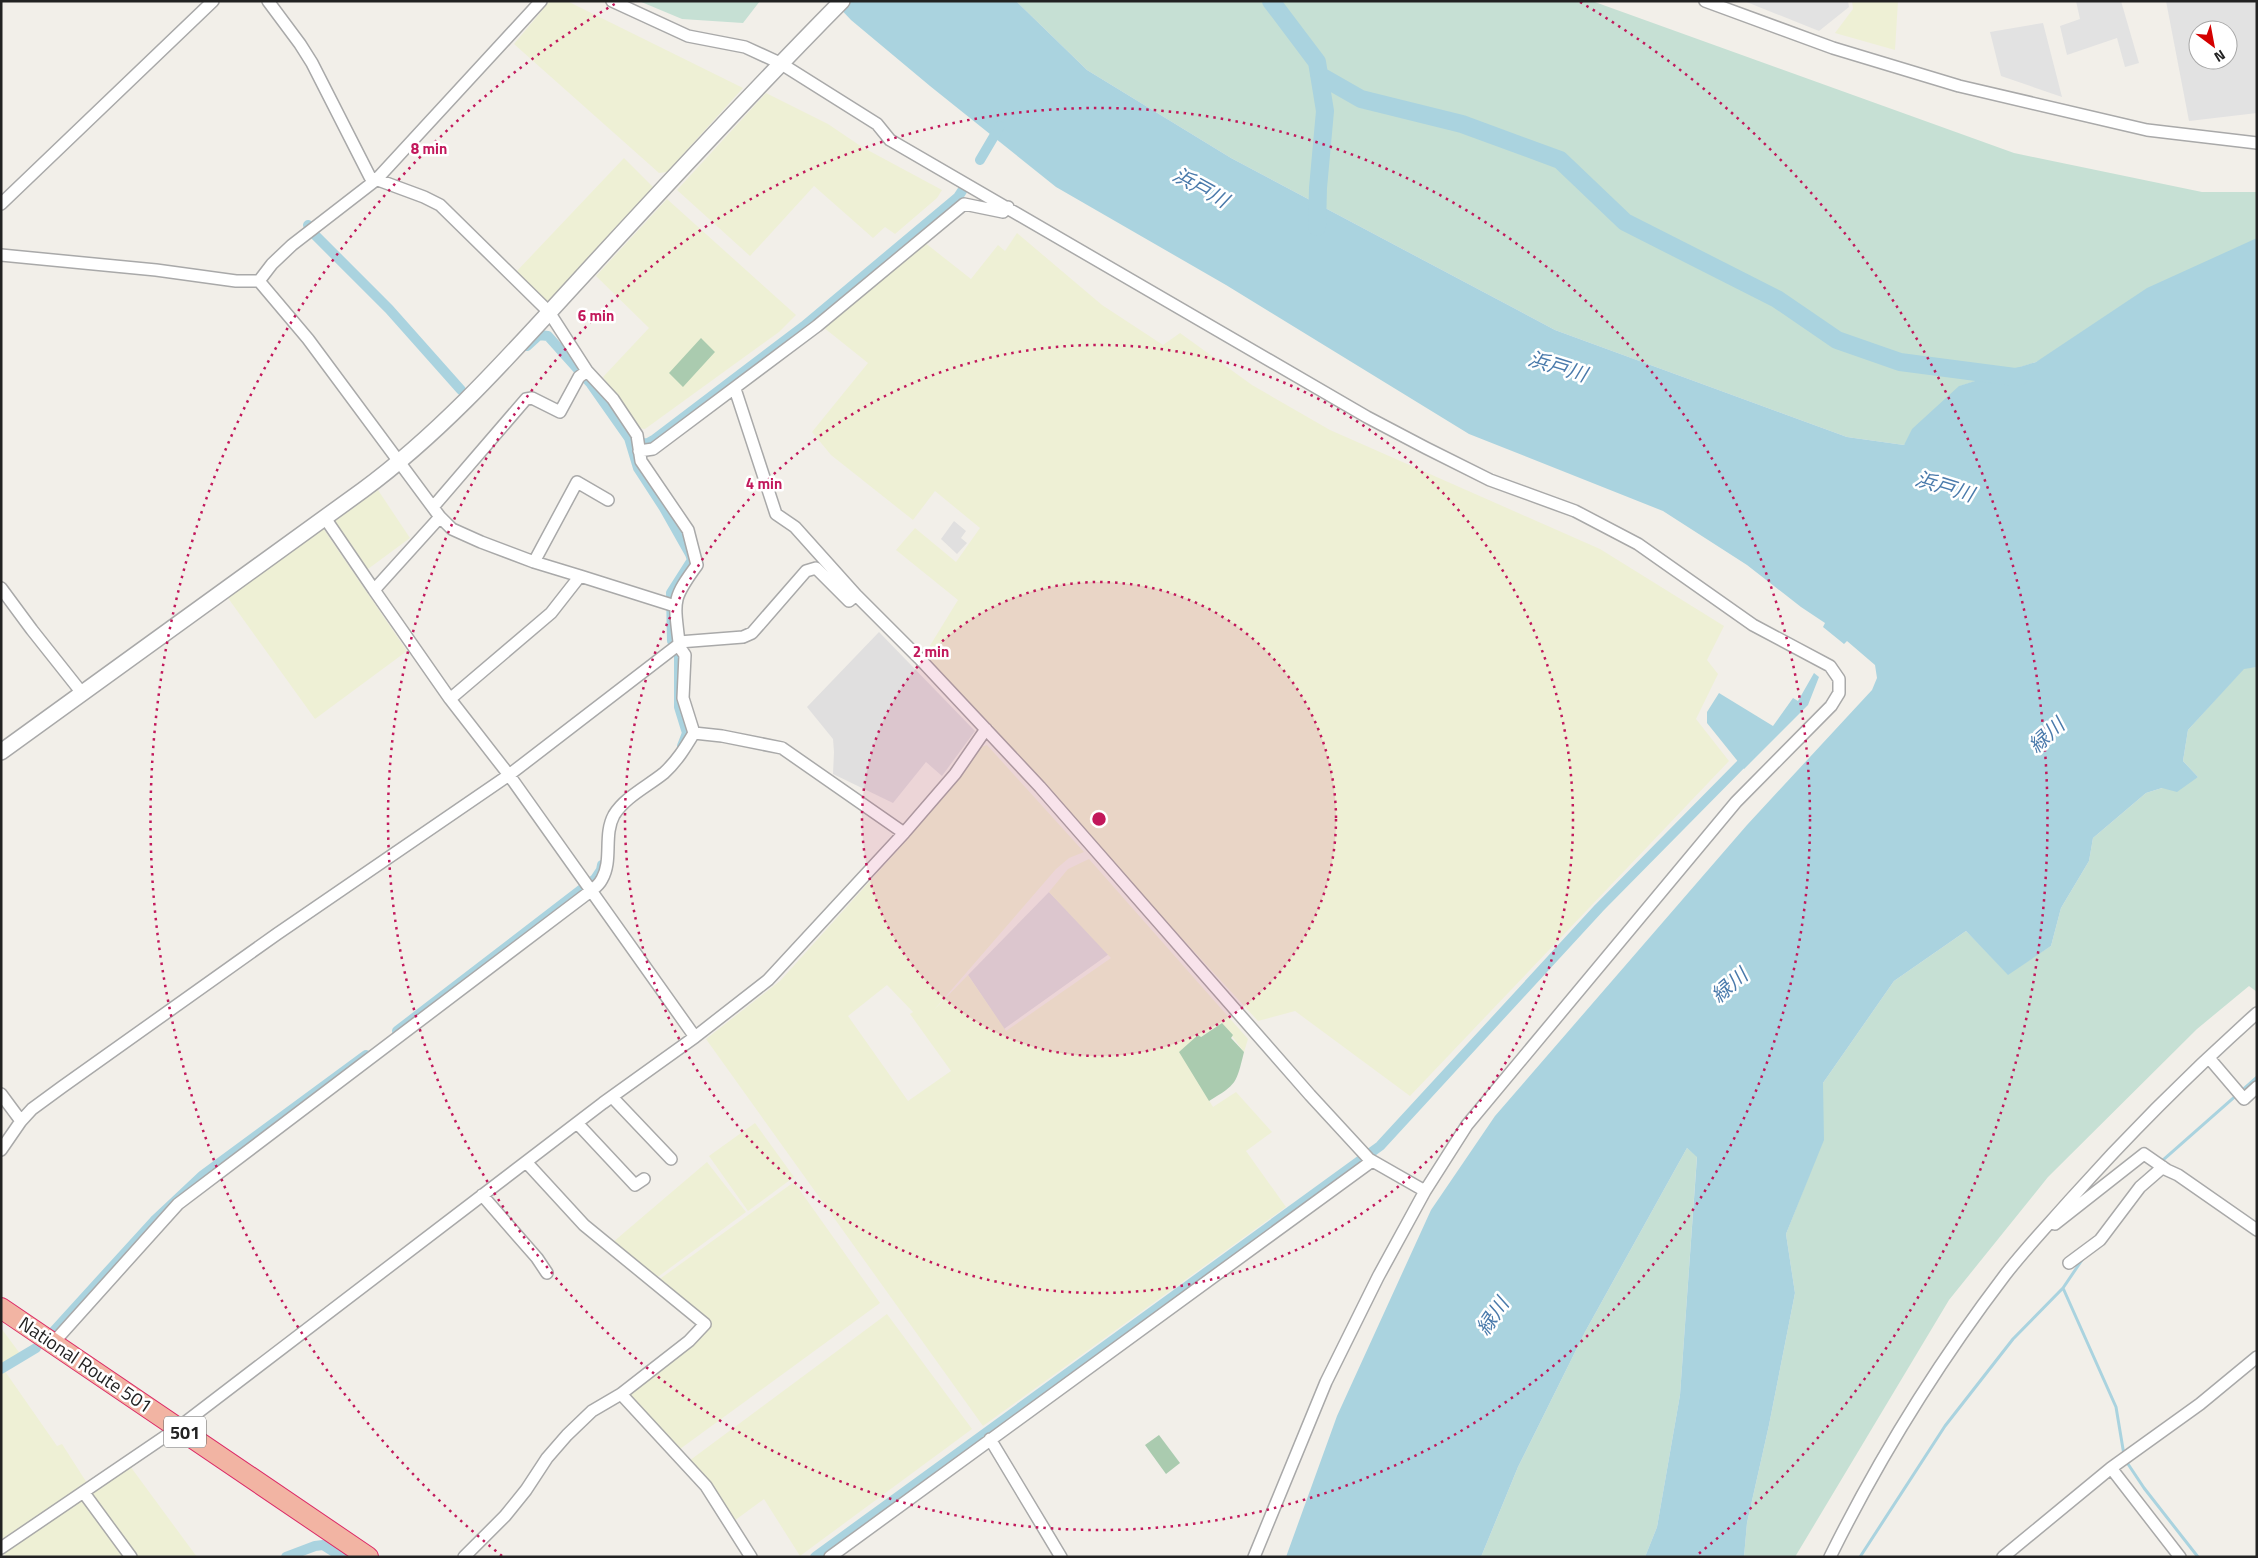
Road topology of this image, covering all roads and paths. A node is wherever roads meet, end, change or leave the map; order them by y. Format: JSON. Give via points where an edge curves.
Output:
{"nodes":[{"id":1,"x":213,"y":1,"type":"edge"},
{"id":2,"x":268,"y":1,"type":"edge"},
{"id":3,"x":542,"y":1,"type":"edge"},
{"id":4,"x":612,"y":1,"type":"edge"},
{"id":5,"x":842,"y":1,"type":"edge"},
{"id":6,"x":1705,"y":1,"type":"edge"},
{"id":7,"x":785,"y":58,"type":"junction"},
{"id":8,"x":2257,"y":143,"type":"edge"},
{"id":9,"x":376,"y":180,"type":"junction"},
{"id":10,"x":1,"y":204,"type":"edge"},
{"id":11,"x":1008,"y":207,"type":"junction"},
{"id":12,"x":1,"y":255,"type":"edge"},
{"id":13,"x":260,"y":281,"type":"junction"},
{"id":14,"x":549,"y":312,"type":"junction"},
{"id":15,"x":584,"y":374,"type":"junction"},
{"id":16,"x":735,"y":389,"type":"junction"},
{"id":17,"x":639,"y":446,"type":"junction"},
{"id":18,"x":399,"y":463,"type":"junction"},
{"id":19,"x":602,"y":501,"type":"dead end"},
{"id":20,"x":433,"y":507,"type":"junction"},
{"id":21,"x":440,"y":517,"type":"junction"},
{"id":22,"x":325,"y":518,"type":"junction"},
{"id":23,"x":534,"y":562,"type":"junction"},
{"id":24,"x":580,"y":576,"type":"junction"},
{"id":25,"x":1,"y":588,"type":"edge"},
{"id":26,"x":374,"y":590,"type":"junction"},
{"id":27,"x":856,"y":596,"type":"junction"},
{"id":28,"x":672,"y":606,"type":"junction"},
{"id":29,"x":678,"y":643,"type":"junction"},
{"id":30,"x":82,"y":693,"type":"junction"},
{"id":31,"x":450,"y":699,"type":"junction"},
{"id":32,"x":986,"y":730,"type":"junction"},
{"id":33,"x":694,"y":733,"type":"junction"},
{"id":34,"x":1,"y":752,"type":"edge"},
{"id":35,"x":509,"y":775,"type":"junction"},
{"id":36,"x":904,"y":833,"type":"junction"},
{"id":37,"x":590,"y":887,"type":"junction"},
{"id":38,"x":2257,"y":1013,"type":"edge"},
{"id":39,"x":695,"y":1037,"type":"junction"},
{"id":40,"x":2209,"y":1058,"type":"junction"},
{"id":41,"x":2257,"y":1087,"type":"edge"},
{"id":42,"x":1,"y":1094,"type":"edge"},
{"id":43,"x":612,"y":1097,"type":"junction"},
{"id":44,"x":21,"y":1120,"type":"junction"},
{"id":45,"x":577,"y":1123,"type":"junction"},
{"id":46,"x":1,"y":1150,"type":"edge"},
{"id":47,"x":1368,"y":1157,"type":"junction"},
{"id":48,"x":671,"y":1159,"type":"dead end"},
{"id":49,"x":527,"y":1163,"type":"junction"},
{"id":50,"x":2163,"y":1167,"type":"junction"},
{"id":51,"x":644,"y":1179,"type":"dead end"},
{"id":52,"x":1424,"y":1191,"type":"junction"},
{"id":53,"x":482,"y":1195,"type":"junction"},
{"id":54,"x":2257,"y":1230,"type":"edge"},
{"id":55,"x":2034,"y":1240,"type":"junction"},
{"id":56,"x":2069,"y":1263,"type":"dead end"},
{"id":57,"x":547,"y":1273,"type":"dead end"},
{"id":58,"x":1,"y":1308,"type":"edge"},
{"id":59,"x":54,"y":1342,"type":"junction"},
{"id":60,"x":2257,"y":1357,"type":"edge"},
{"id":61,"x":621,"y":1394,"type":"junction"},
{"id":62,"x":179,"y":1427,"type":"junction"},
{"id":63,"x":990,"y":1439,"type":"junction"},
{"id":64,"x":2111,"y":1468,"type":"junction"},
{"id":65,"x":84,"y":1493,"type":"junction"},
{"id":66,"x":1,"y":1548,"type":"edge"},
{"id":67,"x":131,"y":1557,"type":"edge"},
{"id":68,"x":368,"y":1557,"type":"edge"},
{"id":69,"x":464,"y":1557,"type":"edge"},
{"id":70,"x":751,"y":1557,"type":"edge"},
{"id":71,"x":830,"y":1557,"type":"edge"},
{"id":72,"x":1061,"y":1557,"type":"edge"},
{"id":73,"x":1254,"y":1557,"type":"edge"},
{"id":74,"x":1830,"y":1557,"type":"edge"},
{"id":75,"x":2003,"y":1557,"type":"edge"},
{"id":76,"x":2180,"y":1557,"type":"edge"}],
"edges":[{"from":1,"to":10,"type":"street"},
{"from":2,"to":9,"type":"street","via":[[312,63],[370,177]]},
{"from":3,"to":9,"type":"street"},
{"from":4,"to":7,"type":"street","via":[[688,36]]},
{"from":5,"to":7,"type":"street"},
{"from":6,"to":8,"type":"street","via":[[1832,48],[1959,86],[2147,130]]},
{"from":7,"to":11,"type":"street","via":[[877,124],[890,140]]},
{"from":7,"to":14,"type":"street"},
{"from":9,"to":13,"type":"street","via":[[310,230],[272,264]]},
{"from":9,"to":14,"type":"street","via":[[440,205]]},
{"from":11,"to":16,"type":"street","via":[[1003,212],[964,204],[817,326]]},
{"from":11,"to":52,"type":"street","via":[[1367,417],[1490,480],[1575,511],[1638,544],[1753,625],[1830,666],[1839,679],[1839,693],[1831,706],[1730,809],[1467,1125]]},
{"from":12,"to":13,"type":"street"},
{"from":13,"to":18,"type":"street","via":[[308,339]]},
{"from":14,"to":15,"type":"street"},
{"from":14,"to":18,"type":"street"},
{"from":15,"to":17,"type":"street","via":[[613,399],[636,435]]},
{"from":15,"to":20,"type":"street","via":[[560,412],[532,398],[526,400]]},
{"from":16,"to":17,"type":"street","via":[[653,449]]},
{"from":16,"to":27,"type":"street","via":[[774,511],[795,527]]},
{"from":17,"to":28,"type":"street","via":[[641,461],[688,530],[697,556],[697,565]]},
{"from":18,"to":20,"type":"street"},
{"from":18,"to":22,"type":"street"},
{"from":19,"to":23,"type":"street","via":[[577,482]]},
{"from":20,"to":21,"type":"street"},
{"from":21,"to":23,"type":"street","via":[[452,529]]},
{"from":21,"to":26,"type":"street"},
{"from":22,"to":26,"type":"street"},
{"from":22,"to":30,"type":"street"},
{"from":23,"to":24,"type":"street"},
{"from":24,"to":28,"type":"street"},
{"from":24,"to":31,"type":"street","via":[[551,614]]},
{"from":25,"to":30,"type":"street"},
{"from":26,"to":31,"type":"street"},
{"from":27,"to":29,"type":"street","via":[[849,601],[816,568],[806,571],[752,632],[743,637]]},
{"from":27,"to":32,"type":"street"},
{"from":28,"to":29,"type":"street"},
{"from":29,"to":33,"type":"street","via":[[685,656],[683,698]]},
{"from":29,"to":35,"type":"street"},
{"from":30,"to":34,"type":"street"},
{"from":31,"to":35,"type":"street"},
{"from":32,"to":36,"type":"street","via":[[955,774]]},
{"from":32,"to":47,"type":"street"},
{"from":33,"to":36,"type":"street","via":[[782,748]]},
{"from":33,"to":37,"type":"street","via":[[680,757],[614,815],[608,834],[608,859],[603,878]]},
{"from":35,"to":37,"type":"street"},
{"from":35,"to":44,"type":"street","via":[[269,939]]},
{"from":36,"to":39,"type":"street","via":[[768,980]]},
{"from":37,"to":39,"type":"street"},
{"from":37,"to":59,"type":"street","via":[[178,1204]]},
{"from":38,"to":40,"type":"street"},
{"from":39,"to":43,"type":"street"},
{"from":40,"to":41,"type":"street","via":[[2244,1098]]},
{"from":40,"to":55,"type":"street","via":[[2106,1160]]},
{"from":42,"to":44,"type":"street"},
{"from":43,"to":45,"type":"street"},
{"from":43,"to":48,"type":"street"},
{"from":44,"to":46,"type":"street"},
{"from":45,"to":49,"type":"street"},
{"from":45,"to":51,"type":"street","via":[[635,1185]]},
{"from":47,"to":52,"type":"street"},
{"from":47,"to":63,"type":"street"},
{"from":49,"to":53,"type":"street"},
{"from":49,"to":61,"type":"street","via":[[584,1225],[705,1324]]},
{"from":50,"to":54,"type":"street"},
{"from":50,"to":55,"type":"street","via":[[2144,1154]]},
{"from":50,"to":56,"type":"street","via":[[2140,1186],[2100,1240]]},
{"from":52,"to":73,"type":"street","via":[[1326,1382]]},
{"from":53,"to":57,"type":"street"},
{"from":53,"to":62,"type":"street"},
{"from":55,"to":74,"type":"street","via":[[1958,1339],[1906,1418]]},
{"from":58,"to":59,"type":"highway","name":"National Route 501","number":"501"},
{"from":59,"to":62,"type":"highway","name":"National Route 501","number":"501"},
{"from":60,"to":64,"type":"street","via":[[2200,1404]]},
{"from":61,"to":69,"type":"street","via":[[592,1411],[558,1444],[506,1516]]},
{"from":61,"to":70,"type":"street","via":[[706,1486]]},
{"from":62,"to":65,"type":"street"},
{"from":62,"to":68,"type":"highway","name":"National Route 501","number":"501"},
{"from":63,"to":71,"type":"street"},
{"from":63,"to":72,"type":"street"},
{"from":64,"to":75,"type":"street"},
{"from":64,"to":76,"type":"street"},
{"from":65,"to":66,"type":"street"},
{"from":65,"to":67,"type":"street"}]}
